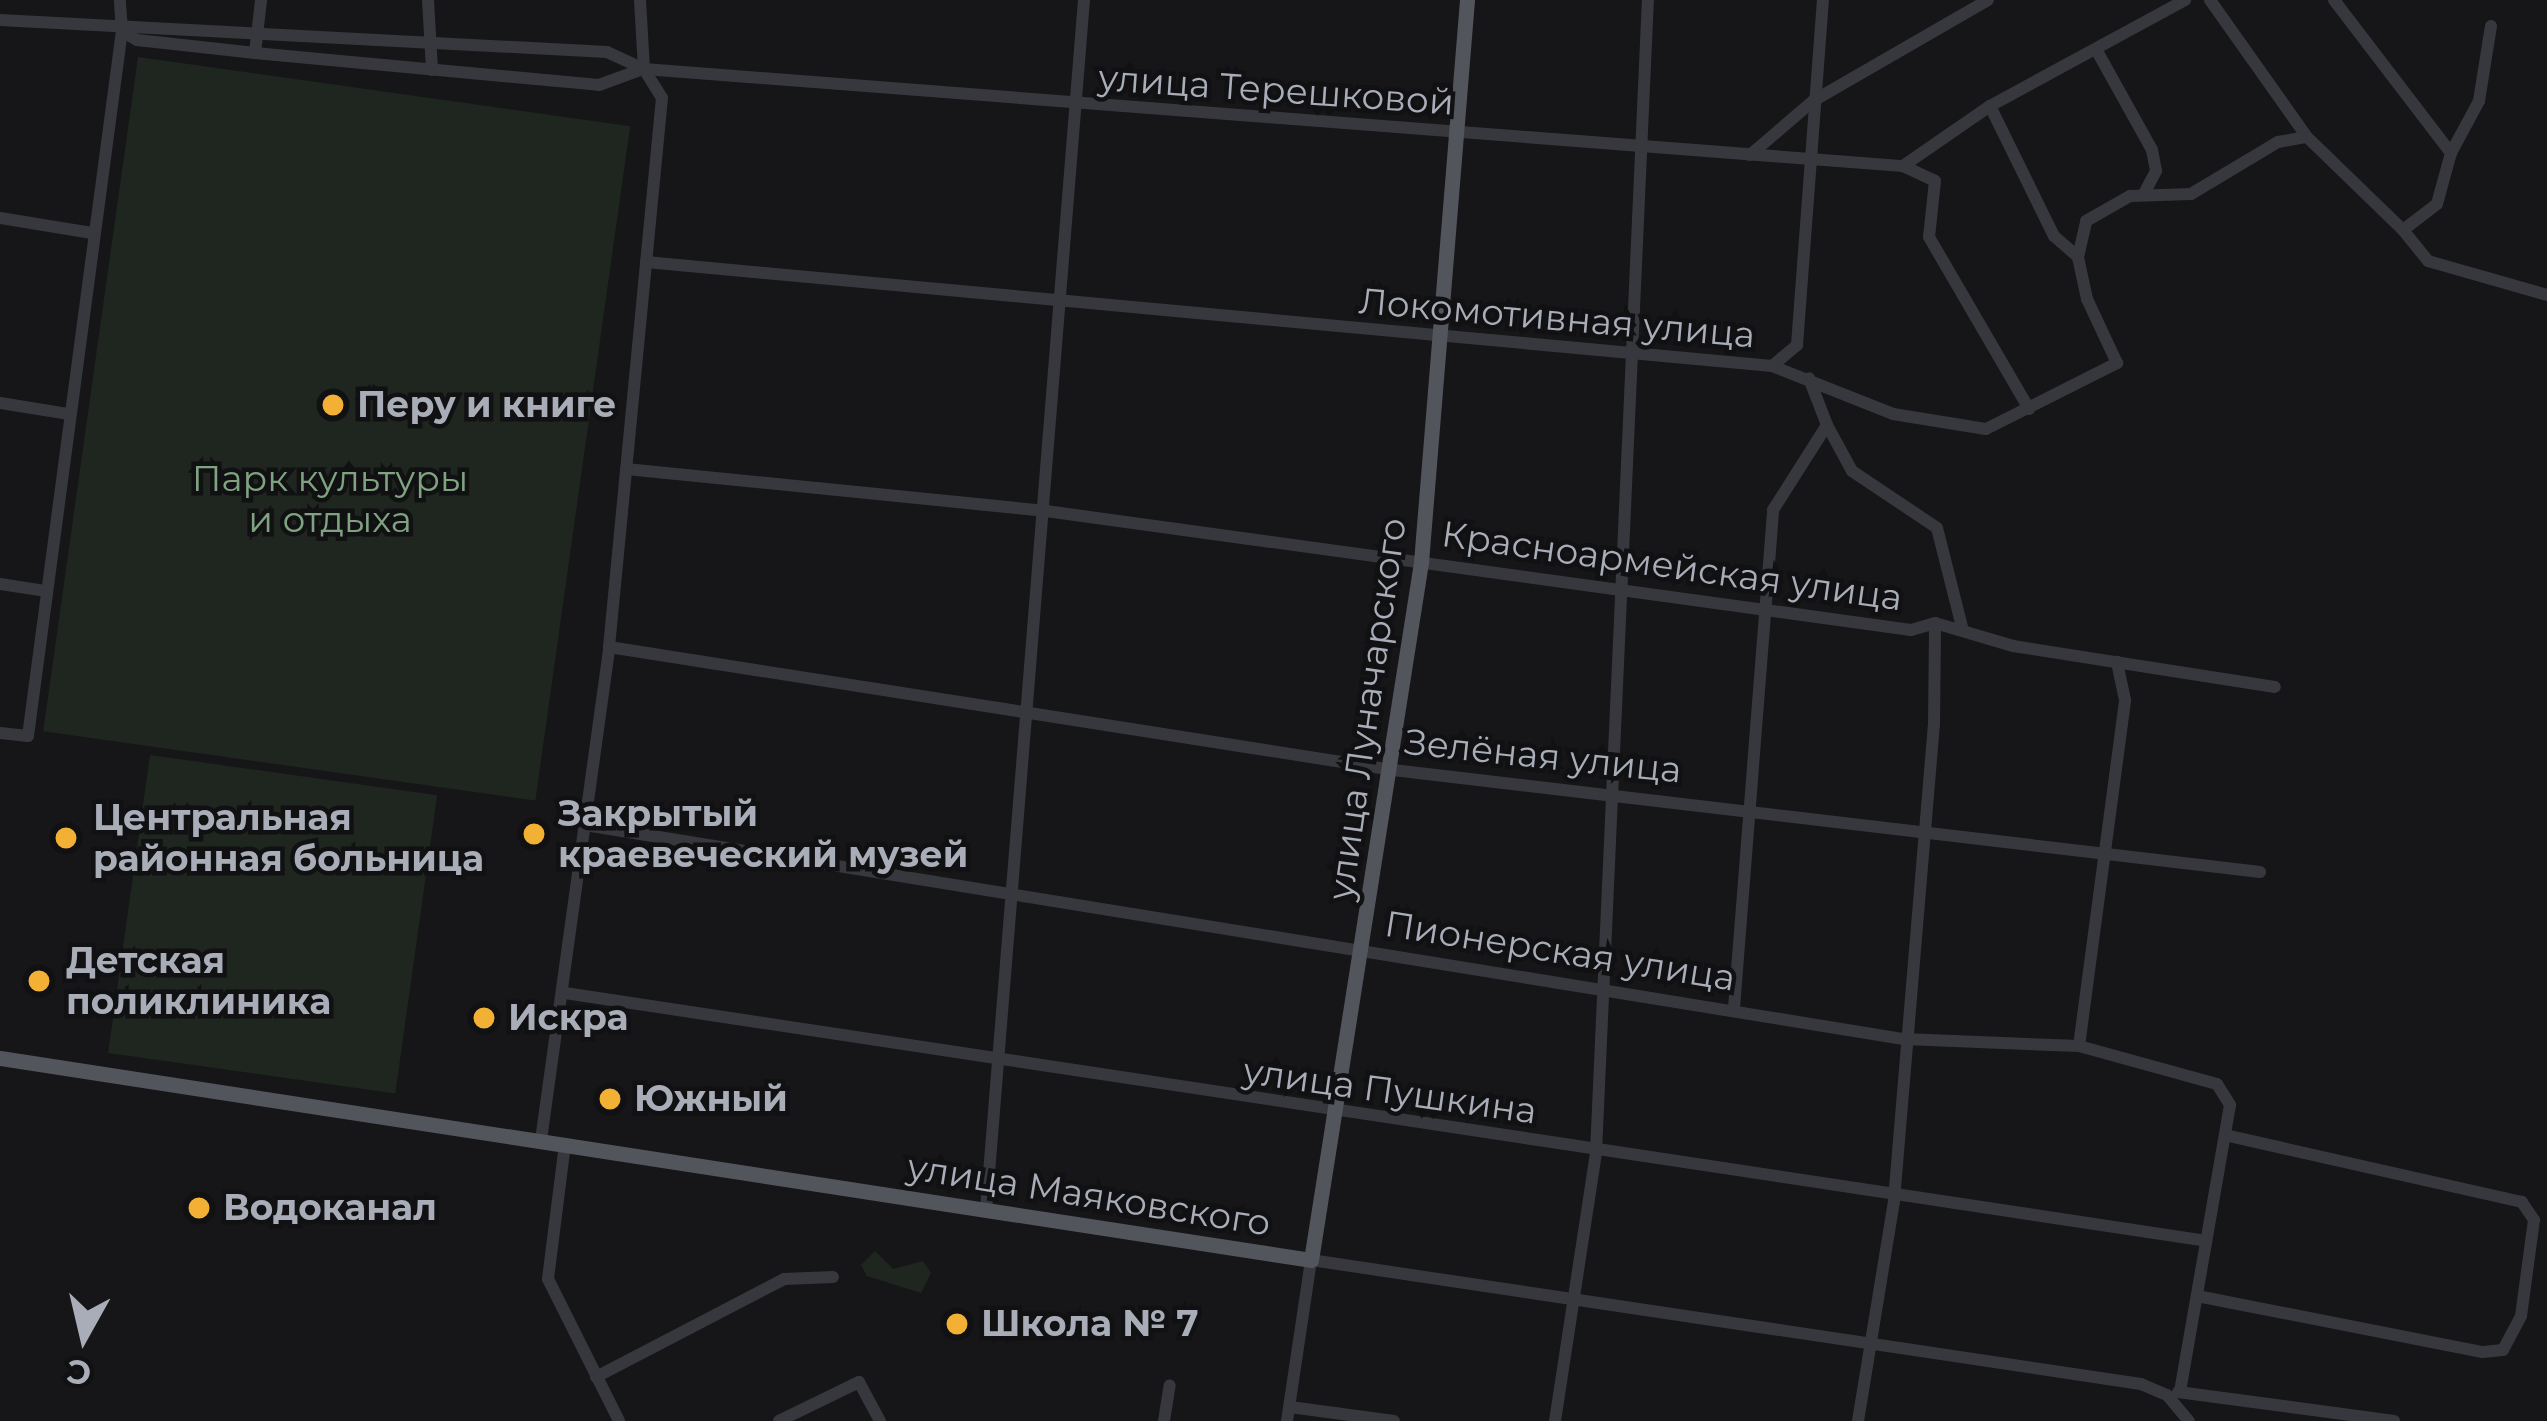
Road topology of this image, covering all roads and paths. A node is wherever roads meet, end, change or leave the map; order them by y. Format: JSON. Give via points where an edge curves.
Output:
{"nodes":[{"id":1,"x":120,"y":0,"type":"edge"},
{"id":2,"x":261,"y":0,"type":"edge"},
{"id":3,"x":428,"y":0,"type":"edge"},
{"id":4,"x":640,"y":0,"type":"edge"},
{"id":5,"x":1084,"y":0,"type":"edge"},
{"id":6,"x":1467,"y":0,"type":"edge"},
{"id":7,"x":1648,"y":0,"type":"edge"},
{"id":8,"x":1822,"y":0,"type":"edge"},
{"id":9,"x":1988,"y":0,"type":"edge"},
{"id":10,"x":2185,"y":0,"type":"edge"},
{"id":11,"x":2210,"y":0,"type":"edge"},
{"id":12,"x":2334,"y":0,"type":"edge"},
{"id":13,"x":0,"y":20,"type":"edge"},
{"id":14,"x":2491,"y":26,"type":"dead end"},
{"id":15,"x":122,"y":31,"type":"junction"},
{"id":16,"x":260,"y":32,"type":"junction"},
{"id":17,"x":431,"y":43,"type":"junction"},
{"id":18,"x":2097,"y":51,"type":"junction"},
{"id":19,"x":255,"y":53,"type":"junction"},
{"id":20,"x":644,"y":69,"type":"junction"},
{"id":21,"x":432,"y":70,"type":"junction"},
{"id":22,"x":1813,"y":101,"type":"junction"},
{"id":23,"x":1078,"y":106,"type":"junction"},
{"id":24,"x":1990,"y":106,"type":"junction"},
{"id":25,"x":1455,"y":134,"type":"junction"},
{"id":26,"x":2307,"y":137,"type":"junction"},
{"id":27,"x":1640,"y":145,"type":"junction"},
{"id":28,"x":2451,"y":153,"type":"junction"},
{"id":29,"x":1749,"y":155,"type":"junction"},
{"id":30,"x":1808,"y":160,"type":"junction"},
{"id":31,"x":1903,"y":166,"type":"junction"},
{"id":32,"x":2143,"y":196,"type":"junction"},
{"id":33,"x":0,"y":218,"type":"edge"},
{"id":34,"x":2403,"y":230,"type":"junction"},
{"id":35,"x":92,"y":233,"type":"junction"},
{"id":36,"x":2078,"y":257,"type":"junction"},
{"id":37,"x":646,"y":262,"type":"junction"},
{"id":38,"x":2547,"y":295,"type":"edge"},
{"id":39,"x":1060,"y":298,"type":"junction"},
{"id":40,"x":1438,"y":341,"type":"junction"},
{"id":41,"x":1636,"y":350,"type":"junction"},
{"id":42,"x":1772,"y":366,"type":"junction"},
{"id":43,"x":1809,"y":378,"type":"junction"},
{"id":44,"x":0,"y":403,"type":"edge"},
{"id":45,"x":2029,"y":409,"type":"junction"},
{"id":46,"x":69,"y":414,"type":"junction"},
{"id":47,"x":1827,"y":425,"type":"junction"},
{"id":48,"x":626,"y":469,"type":"junction"},
{"id":49,"x":1046,"y":512,"type":"junction"},
{"id":50,"x":1421,"y":562,"type":"junction"},
{"id":51,"x":0,"y":584,"type":"edge"},
{"id":52,"x":1619,"y":590,"type":"junction"},
{"id":53,"x":46,"y":591,"type":"junction"},
{"id":54,"x":1760,"y":610,"type":"junction"},
{"id":55,"x":1935,"y":623,"type":"junction"},
{"id":56,"x":1963,"y":631,"type":"junction"},
{"id":57,"x":609,"y":646,"type":"junction"},
{"id":58,"x":2117,"y":662,"type":"junction"},
{"id":59,"x":2275,"y":687,"type":"dead end"},
{"id":60,"x":1032,"y":716,"type":"junction"},
{"id":61,"x":0,"y":733,"type":"edge"},
{"id":62,"x":1393,"y":770,"type":"junction"},
{"id":63,"x":1614,"y":793,"type":"junction"},
{"id":64,"x":1750,"y":809,"type":"junction"},
{"id":65,"x":585,"y":825,"type":"junction"},
{"id":66,"x":1924,"y":831,"type":"junction"},
{"id":67,"x":2109,"y":852,"type":"junction"},
{"id":68,"x":2260,"y":872,"type":"dead end"},
{"id":69,"x":1011,"y":893,"type":"junction"},
{"id":70,"x":1362,"y":951,"type":"junction"},
{"id":71,"x":566,"y":993,"type":"junction"},
{"id":72,"x":1604,"y":994,"type":"junction"},
{"id":73,"x":1734,"y":1008,"type":"junction"},
{"id":74,"x":1904,"y":1039,"type":"junction"},
{"id":75,"x":2079,"y":1046,"type":"junction"},
{"id":76,"x":0,"y":1058,"type":"edge"},
{"id":77,"x":999,"y":1063,"type":"junction"},
{"id":78,"x":1334,"y":1114,"type":"junction"},
{"id":79,"x":2225,"y":1135,"type":"junction"},
{"id":80,"x":542,"y":1140,"type":"junction"},
{"id":81,"x":565,"y":1144,"type":"junction"},
{"id":82,"x":1596,"y":1152,"type":"junction"},
{"id":83,"x":1894,"y":1199,"type":"junction"},
{"id":84,"x":986,"y":1210,"type":"junction"},
{"id":85,"x":2206,"y":1241,"type":"junction"},
{"id":86,"x":1311,"y":1260,"type":"junction"},
{"id":87,"x":833,"y":1277,"type":"dead end"},
{"id":88,"x":2197,"y":1296,"type":"junction"},
{"id":89,"x":1574,"y":1297,"type":"junction"},
{"id":90,"x":1870,"y":1343,"type":"junction"},
{"id":91,"x":596,"y":1377,"type":"junction"},
{"id":92,"x":1170,"y":1385,"type":"dead end"},
{"id":93,"x":2181,"y":1387,"type":"junction"},
{"id":94,"x":2170,"y":1397,"type":"junction"},
{"id":95,"x":1288,"y":1414,"type":"edge"},
{"id":96,"x":619,"y":1421,"type":"edge"},
{"id":97,"x":779,"y":1421,"type":"edge"},
{"id":98,"x":880,"y":1421,"type":"edge"},
{"id":99,"x":1164,"y":1421,"type":"edge"},
{"id":100,"x":1394,"y":1421,"type":"edge"},
{"id":101,"x":1555,"y":1421,"type":"edge"},
{"id":102,"x":1858,"y":1421,"type":"edge"},
{"id":103,"x":2189,"y":1421,"type":"edge"},
{"id":104,"x":2394,"y":1421,"type":"edge"}],
"edges":[{"from":1,"to":15,"type":"street"},
{"from":2,"to":16,"type":"street"},
{"from":3,"to":17,"type":"street"},
{"from":4,"to":20,"type":"street"},
{"from":5,"to":23,"type":"street"},
{"from":6,"to":25,"type":"main road","name":"улица Луначарского"},
{"from":7,"to":27,"type":"street"},
{"from":8,"to":22,"type":"street"},
{"from":9,"to":22,"type":"street"},
{"from":10,"to":18,"type":"street"},
{"from":11,"to":26,"type":"street","via":[[2275,81]]},
{"from":12,"to":28,"type":"street"},
{"from":13,"to":15,"type":"street","name":"улица Терешковой"},
{"from":14,"to":28,"type":"street","via":[[2480,101]]},
{"from":15,"to":16,"type":"street","name":"улица Терешковой"},
{"from":15,"to":19,"type":"street","name":"улица Терешковой","via":[[137,40]]},
{"from":15,"to":35,"type":"street"},
{"from":16,"to":17,"type":"street","name":"улица Терешковой"},
{"from":16,"to":19,"type":"street"},
{"from":17,"to":20,"type":"street","name":"улица Терешковой","via":[[607,52]]},
{"from":17,"to":21,"type":"street"},
{"from":18,"to":24,"type":"street"},
{"from":18,"to":32,"type":"street","via":[[2152,150],[2156,171]]},
{"from":19,"to":21,"type":"street","name":"улица Терешковой"},
{"from":20,"to":21,"type":"street","name":"улица Терешковой","via":[[599,85]]},
{"from":20,"to":23,"type":"street","name":"улица Терешковой"},
{"from":20,"to":37,"type":"street","via":[[662,98]]},
{"from":22,"to":29,"type":"street"},
{"from":22,"to":30,"type":"street"},
{"from":23,"to":25,"type":"street","name":"улица Терешковой"},
{"from":23,"to":39,"type":"street"},
{"from":24,"to":31,"type":"street"},
{"from":24,"to":36,"type":"street","via":[[2054,236]]},
{"from":25,"to":27,"type":"street","name":"улица Терешковой"},
{"from":25,"to":40,"type":"main road","name":"улица Луначарского"},
{"from":26,"to":32,"type":"street","via":[[2278,142],[2191,194]]},
{"from":26,"to":34,"type":"street"},
{"from":27,"to":29,"type":"street","name":"улица Терешковой"},
{"from":27,"to":41,"type":"street"},
{"from":28,"to":34,"type":"street","via":[[2437,204]]},
{"from":29,"to":30,"type":"street","name":"улица Терешковой"},
{"from":30,"to":31,"type":"street","name":"улица Терешковой"},
{"from":30,"to":42,"type":"street","via":[[1797,345]]},
{"from":31,"to":45,"type":"street","via":[[1935,181],[1929,237]]},
{"from":32,"to":36,"type":"street","via":[[2086,220]]},
{"from":33,"to":35,"type":"street"},
{"from":34,"to":38,"type":"street","via":[[2428,261]]},
{"from":35,"to":46,"type":"street"},
{"from":36,"to":45,"type":"street","name":"Локомотивная улица","via":[[2087,299],[2117,363]]},
{"from":37,"to":39,"type":"street","name":"Локомотивная улица"},
{"from":37,"to":48,"type":"street"},
{"from":39,"to":40,"type":"street","name":"Локомотивная улица"},
{"from":39,"to":49,"type":"street"},
{"from":40,"to":41,"type":"street","name":"Локомотивная улица"},
{"from":40,"to":50,"type":"main road","name":"улица Луначарского"},
{"from":41,"to":42,"type":"street","name":"Локомотивная улица"},
{"from":41,"to":52,"type":"street"},
{"from":42,"to":43,"type":"street","name":"Локомотивная улица"},
{"from":43,"to":45,"type":"street","name":"Локомотивная улица","via":[[1893,414],[1986,429]]},
{"from":43,"to":47,"type":"street"},
{"from":44,"to":46,"type":"street"},
{"from":46,"to":53,"type":"street"},
{"from":47,"to":54,"type":"street","via":[[1773,510]]},
{"from":47,"to":56,"type":"street","via":[[1852,471],[1937,528]]},
{"from":48,"to":49,"type":"street","name":"Красноармейская улица"},
{"from":48,"to":57,"type":"street"},
{"from":49,"to":50,"type":"street","name":"Красноармейская улица"},
{"from":49,"to":60,"type":"street"},
{"from":50,"to":52,"type":"street","name":"Красноармейская улица"},
{"from":50,"to":62,"type":"main road","name":"улица Луначарского"},
{"from":51,"to":53,"type":"street"},
{"from":52,"to":54,"type":"street","name":"Красноармейская улица"},
{"from":52,"to":63,"type":"street"},
{"from":53,"to":61,"type":"street","via":[[28,736]]},
{"from":54,"to":55,"type":"street","name":"Красноармейская улица","via":[[1910,630]]},
{"from":54,"to":64,"type":"street"},
{"from":55,"to":56,"type":"street","name":"Красноармейская улица"},
{"from":55,"to":66,"type":"street"},
{"from":56,"to":58,"type":"street","name":"Красноармейская улица"},
{"from":57,"to":60,"type":"street","name":"Зелёная улица"},
{"from":57,"to":65,"type":"street"},
{"from":58,"to":59,"type":"street","name":"Красноармейская улица"},
{"from":58,"to":67,"type":"street","via":[[2125,700]]},
{"from":60,"to":62,"type":"street","name":"Зелёная улица"},
{"from":60,"to":69,"type":"street"},
{"from":62,"to":63,"type":"street","name":"Зелёная улица"},
{"from":62,"to":70,"type":"main road","name":"улица Луначарского"},
{"from":63,"to":64,"type":"street","name":"Зелёная улица"},
{"from":63,"to":72,"type":"street"},
{"from":64,"to":66,"type":"street","name":"Зелёная улица"},
{"from":64,"to":73,"type":"street"},
{"from":65,"to":69,"type":"street","name":"Пионерская улица"},
{"from":65,"to":71,"type":"street"},
{"from":66,"to":67,"type":"street","name":"Зелёная улица"},
{"from":66,"to":74,"type":"street"},
{"from":67,"to":68,"type":"street","name":"Зелёная улица"},
{"from":67,"to":75,"type":"street"},
{"from":69,"to":70,"type":"street","name":"Пионерская улица"},
{"from":69,"to":77,"type":"street"},
{"from":70,"to":72,"type":"street","name":"Пионерская улица"},
{"from":70,"to":78,"type":"main road","name":"улица Луначарского"},
{"from":71,"to":77,"type":"street","name":"улица Пушкина"},
{"from":71,"to":80,"type":"street"},
{"from":72,"to":73,"type":"street","name":"Пионерская улица"},
{"from":72,"to":82,"type":"street"},
{"from":73,"to":74,"type":"street","name":"Пионерская улица"},
{"from":74,"to":75,"type":"street","name":"Пионерская улица"},
{"from":74,"to":83,"type":"street"},
{"from":75,"to":79,"type":"street","name":"Пионерская улица","via":[[2217,1084],[2230,1105]]},
{"from":76,"to":80,"type":"main road","name":"улица Маяковского"},
{"from":77,"to":78,"type":"street","name":"улица Пушкина"},
{"from":77,"to":84,"type":"street"},
{"from":78,"to":82,"type":"street","name":"улица Пушкина"},
{"from":78,"to":86,"type":"main road","name":"улица Луначарского"},
{"from":79,"to":85,"type":"street","name":"Пионерская улица"},
{"from":79,"to":88,"type":"street","via":[[2533,1209],[2521,1316],[2504,1350],[2483,1352]]},
{"from":80,"to":81,"type":"main road","name":"улица Маяковского"},
{"from":81,"to":84,"type":"main road","name":"улица Маяковского"},
{"from":81,"to":91,"type":"street","via":[[548,1279]]},
{"from":82,"to":83,"type":"street","name":"улица Пушкина"},
{"from":82,"to":89,"type":"street"},
{"from":83,"to":85,"type":"street","name":"улица Пушкина"},
{"from":83,"to":90,"type":"street"},
{"from":84,"to":86,"type":"main road","name":"улица Маяковского"},
{"from":85,"to":88,"type":"street","name":"Пионерская улица"},
{"from":86,"to":89,"type":"street","name":"улица Маяковского"},
{"from":86,"to":95,"type":"street","name":"улица Луначарского"},
{"from":87,"to":91,"type":"street","via":[[784,1279]]},
{"from":88,"to":93,"type":"street","name":"Пионерская улица"},
{"from":89,"to":90,"type":"street","name":"улица Маяковского"},
{"from":89,"to":101,"type":"street"},
{"from":90,"to":94,"type":"street","name":"улица Маяковского","via":[[2141,1384]]},
{"from":90,"to":102,"type":"street"},
{"from":91,"to":96,"type":"street"},
{"from":92,"to":99,"type":"street"},
{"from":93,"to":94,"type":"street"},
{"from":93,"to":104,"type":"street"},
{"from":94,"to":103,"type":"street"},
{"from":95,"to":100,"type":"street"},
{"from":97,"to":98,"type":"street","via":[[859,1382]]}]}
